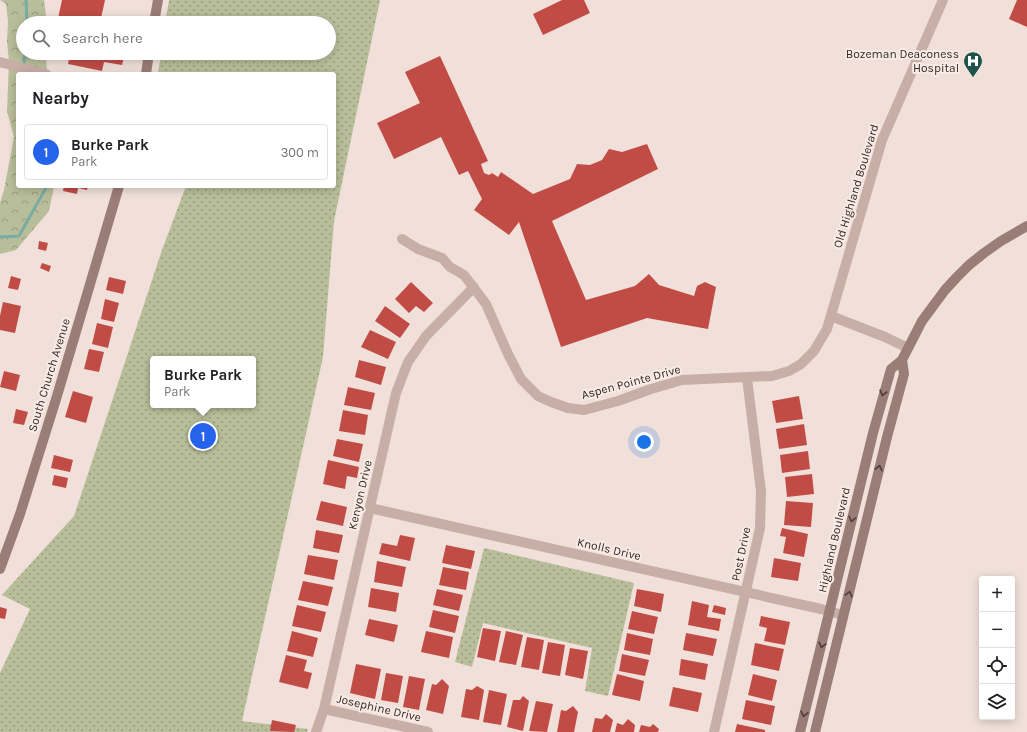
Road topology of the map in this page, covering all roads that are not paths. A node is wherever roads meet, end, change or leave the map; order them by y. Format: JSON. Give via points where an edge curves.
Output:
{"nodes":[{"id":1,"x":158,"y":0,"type":"edge"},
{"id":2,"x":943,"y":0,"type":"edge"},
{"id":3,"x":155,"y":16,"type":"edge"},
{"id":4,"x":148,"y":60,"type":"edge"},
{"id":5,"x":0,"y":62,"type":"edge"},
{"id":6,"x":38,"y":72,"type":"edge"},
{"id":7,"x":146,"y":72,"type":"edge"},
{"id":8,"x":118,"y":188,"type":"edge"},
{"id":9,"x":1027,"y":226,"type":"edge"},
{"id":10,"x":402,"y":239,"type":"dead end"},
{"id":11,"x":474,"y":287,"type":"junction"},
{"id":12,"x":831,"y":316,"type":"junction"},
{"id":13,"x":908,"y":348,"type":"junction"},
{"id":14,"x":902,"y":360,"type":"junction"},
{"id":15,"x":747,"y":378,"type":"junction"},
{"id":16,"x":370,"y":508,"type":"junction"},
{"id":17,"x":0,"y":569,"type":"edge"},
{"id":18,"x":746,"y":593,"type":"junction"},
{"id":19,"x":830,"y":612,"type":"junction"},
{"id":20,"x":843,"y":615,"type":"junction"},
{"id":21,"x":324,"y":709,"type":"junction"},
{"id":22,"x":316,"y":732,"type":"edge"},
{"id":23,"x":428,"y":732,"type":"edge"},
{"id":24,"x":714,"y":732,"type":"edge"},
{"id":25,"x":800,"y":732,"type":"edge"},
{"id":26,"x":815,"y":732,"type":"edge"}],
"edges":[{"from":1,"to":3,"type":"main road"},
{"from":2,"to":12,"type":"street","name":"Old Highland Boulevard","via":[[882,140]]},
{"from":4,"to":7,"type":"main road"},
{"from":5,"to":6,"type":"street"},
{"from":8,"to":17,"type":"main road","name":"South Church Avenue","via":[[57,396]]},
{"from":9,"to":13,"type":"main road","name":"Highland Boulevard","via":[[1001,241],[969,265],[933,306]]},
{"from":10,"to":11,"type":"street","name":"Aspen Pointe Drive","via":[[418,249],[442,258],[450,267],[464,275]]},
{"from":11,"to":15,"type":"street","name":"Aspen Pointe Drive","via":[[486,304],[521,379],[538,396],[568,408],[584,410],[682,380]]},
{"from":11,"to":16,"type":"street","name":"Kenyon Drive","via":[[426,336],[408,362],[396,393]]},
{"from":12,"to":13,"type":"street"},
{"from":12,"to":15,"type":"street","name":"Aspen Pointe Drive","via":[[822,340],[801,364],[772,376]]},
{"from":13,"to":14,"type":"main road","name":"Highland Boulevard"},
{"from":14,"to":19,"type":"main road","name":"Highland Boulevard","one_way":true,"via":[[891,369],[886,382]]},
{"from":20,"to":14,"type":"main road","name":"Highland Boulevard","one_way":true,"via":[[904,374]]},
{"from":15,"to":18,"type":"street","name":"Post Drive","via":[[761,491],[760,528]]},
{"from":16,"to":18,"type":"street","name":"Knolls Drive"},
{"from":16,"to":21,"type":"street","name":"Kenyon Drive"},
{"from":18,"to":19,"type":"street","name":"Knolls Drive"},
{"from":18,"to":24,"type":"street","name":"Post Drive"},
{"from":19,"to":20,"type":"street","name":"Knolls Drive"},
{"from":19,"to":25,"type":"main road","name":"Highland Boulevard","one_way":true},
{"from":20,"to":26,"type":"main road","name":"Highland Boulevard"},
{"from":21,"to":22,"type":"street","name":"Kenyon Drive"},
{"from":21,"to":23,"type":"street","name":"Josephine Drive"}]}
